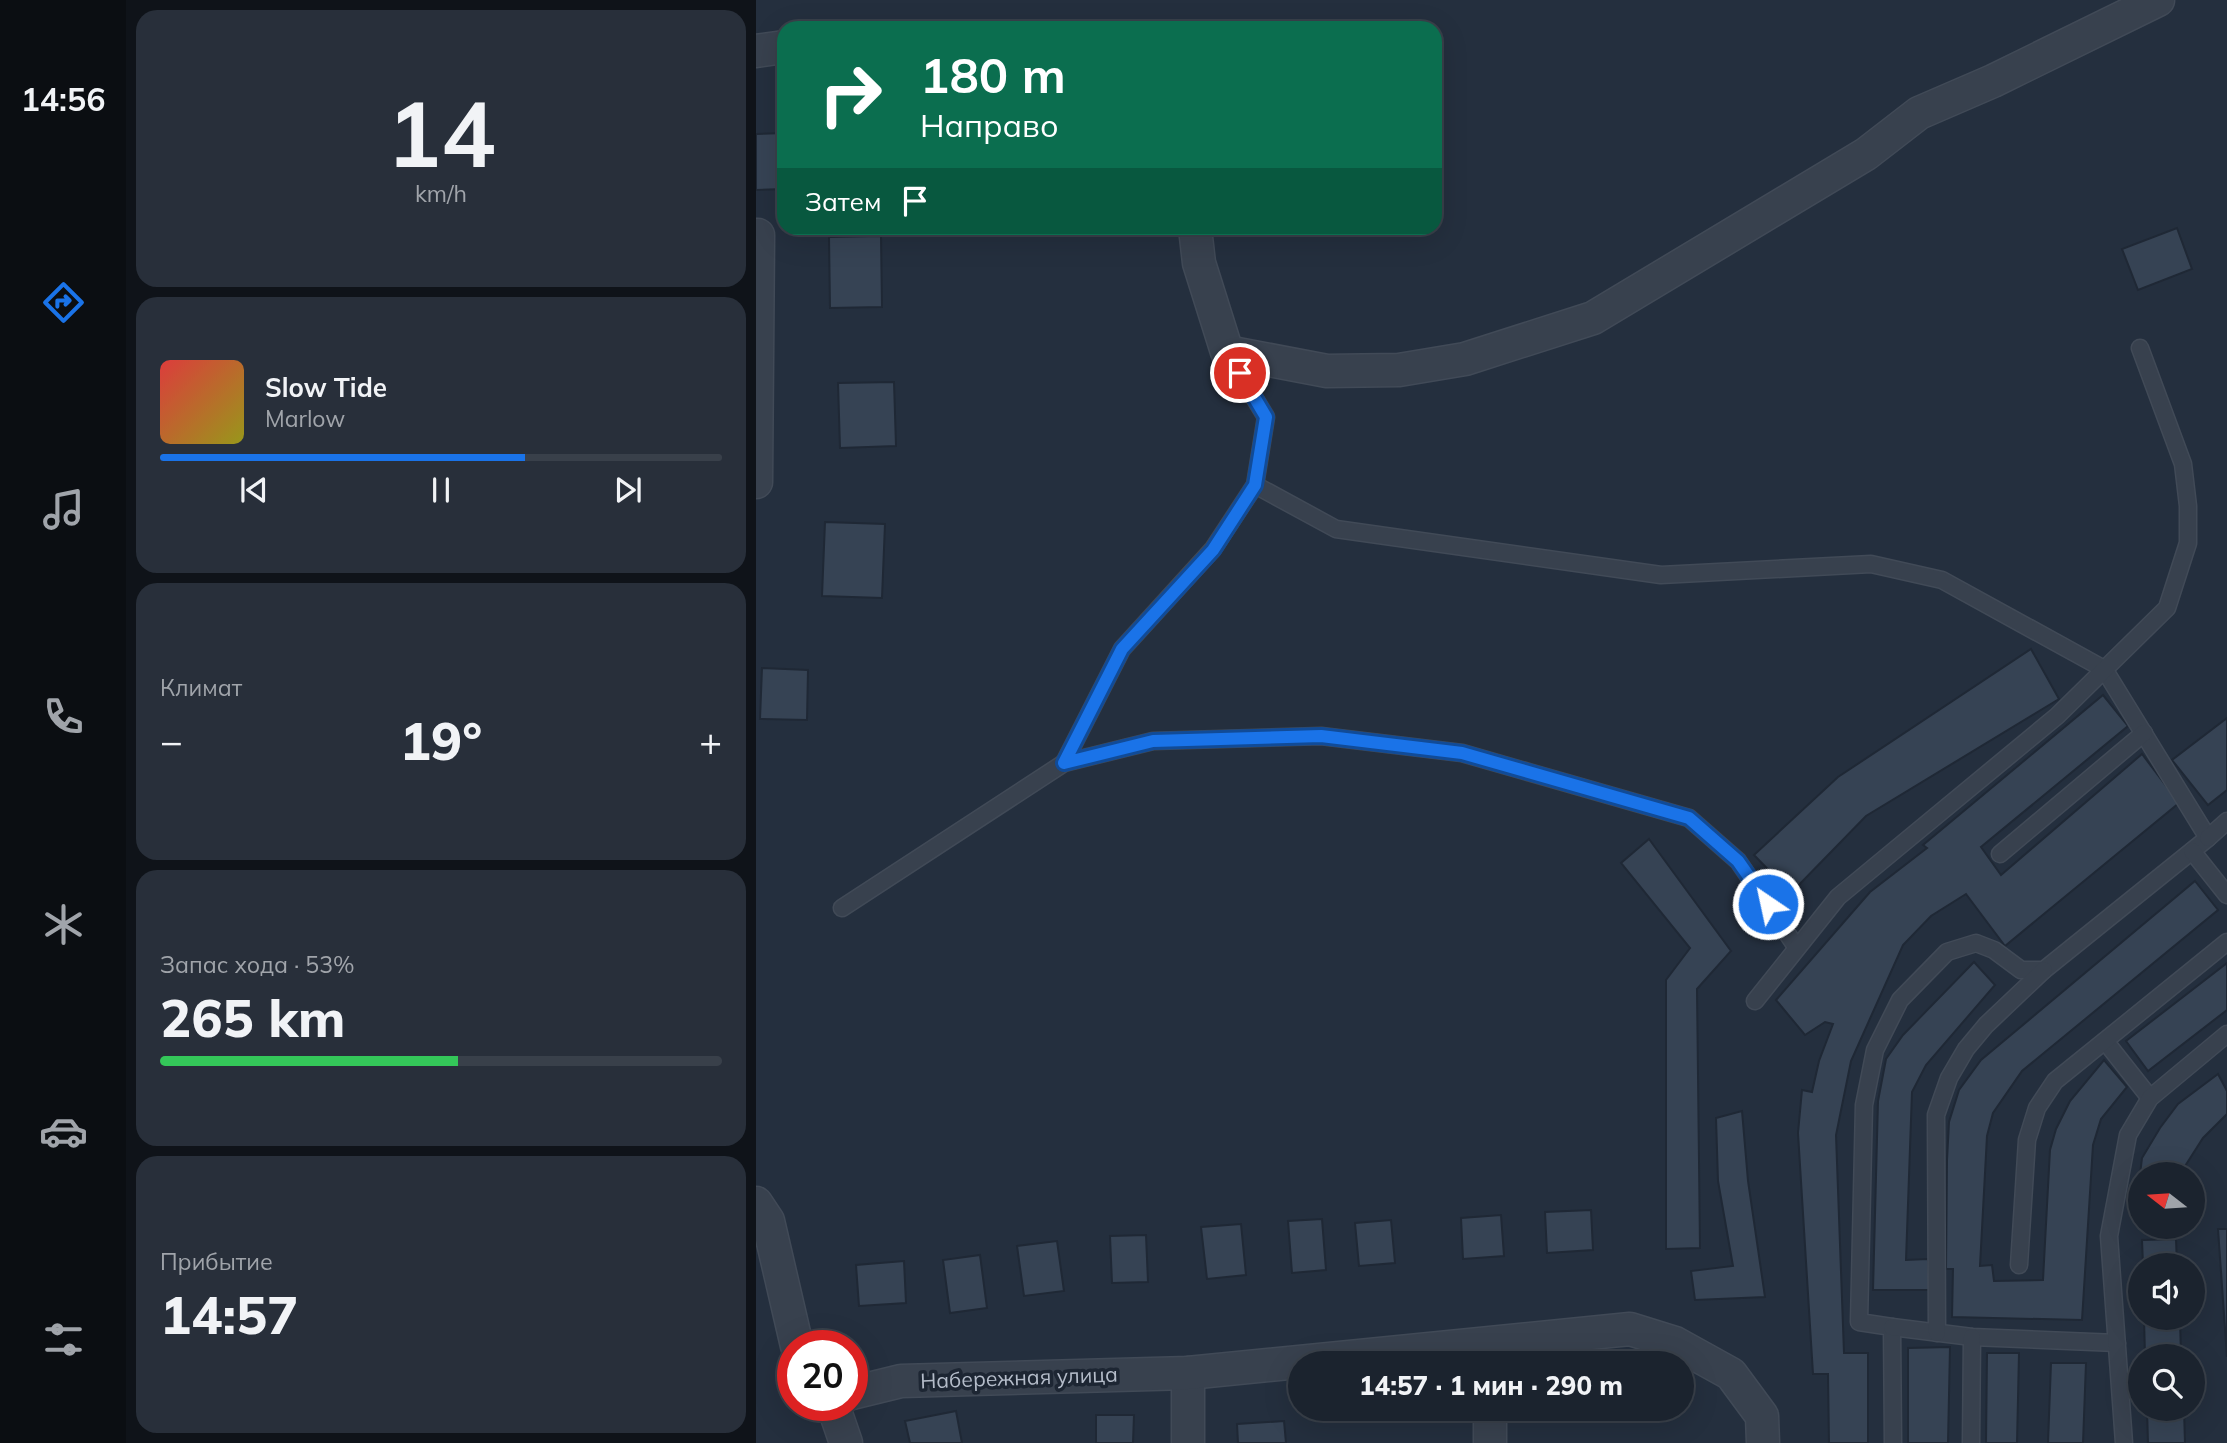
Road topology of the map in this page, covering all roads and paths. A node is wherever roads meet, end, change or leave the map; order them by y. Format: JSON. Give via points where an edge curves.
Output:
{"nodes":[{"id":1,"x":2158,"y":0,"type":"edge"},
{"id":2,"x":777,"y":48,"type":"edge"},
{"id":3,"x":756,"y":51,"type":"edge"},
{"id":4,"x":758,"y":235,"type":"dead end"},
{"id":5,"x":1196,"y":235,"type":"edge"},
{"id":6,"x":2140,"y":348,"type":"dead end"},
{"id":7,"x":1227,"y":352,"type":"junction"},
{"id":8,"x":756,"y":482,"type":"edge"},
{"id":9,"x":1255,"y":485,"type":"junction"},
{"id":10,"x":2104,"y":669,"type":"junction"},
{"id":11,"x":2144,"y":733,"type":"junction"},
{"id":12,"x":1064,"y":763,"type":"junction"},
{"id":13,"x":2227,"y":821,"type":"edge"},
{"id":14,"x":2208,"y":838,"type":"junction"},
{"id":15,"x":2192,"y":851,"type":"junction"},
{"id":16,"x":2000,"y":854,"type":"dead end"},
{"id":17,"x":2227,"y":895,"type":"edge"},
{"id":18,"x":842,"y":908,"type":"dead end"},
{"id":19,"x":2227,"y":942,"type":"edge"},
{"id":20,"x":1797,"y":948,"type":"junction"},
{"id":21,"x":2044,"y":970,"type":"junction"},
{"id":22,"x":1755,"y":1001,"type":"dead end"},
{"id":23,"x":2227,"y":1034,"type":"edge"},
{"id":24,"x":2105,"y":1041,"type":"junction"},
{"id":25,"x":2150,"y":1098,"type":"junction"},
{"id":26,"x":756,"y":1203,"type":"edge"},
{"id":27,"x":2020,"y":1265,"type":"dead end"},
{"id":28,"x":1892,"y":1327,"type":"junction"},
{"id":29,"x":793,"y":1330,"type":"edge"},
{"id":30,"x":1937,"y":1333,"type":"junction"},
{"id":31,"x":1972,"y":1336,"type":"junction"},
{"id":32,"x":2117,"y":1343,"type":"junction"},
{"id":33,"x":1507,"y":1351,"type":"edge"},
{"id":34,"x":1689,"y":1351,"type":"edge"},
{"id":35,"x":1694,"y":1354,"type":"edge"},
{"id":36,"x":1288,"y":1367,"type":"edge"},
{"id":37,"x":1188,"y":1373,"type":"junction"},
{"id":38,"x":868,"y":1389,"type":"edge"},
{"id":39,"x":838,"y":1421,"type":"edge"},
{"id":40,"x":1490,"y":1421,"type":"edge"},
{"id":41,"x":846,"y":1443,"type":"edge"},
{"id":42,"x":1188,"y":1443,"type":"edge"},
{"id":43,"x":1490,"y":1443,"type":"edge"},
{"id":44,"x":1763,"y":1443,"type":"edge"},
{"id":45,"x":1893,"y":1443,"type":"edge"},
{"id":46,"x":1971,"y":1443,"type":"edge"},
{"id":47,"x":2124,"y":1443,"type":"edge"}],
"edges":[{"from":1,"to":7,"type":"street","via":[[1919,113],[1866,153],[1593,318],[1465,359],[1399,370],[1326,371]]},
{"from":2,"to":3,"type":"street"},
{"from":4,"to":8,"type":"street"},
{"from":5,"to":7,"type":"street","via":[[1199,263]]},
{"from":6,"to":10,"type":"lane","via":[[2183,464],[2188,543],[2166,608]]},
{"from":7,"to":9,"type":"lane","via":[[1266,417]]},
{"from":9,"to":10,"type":"lane","via":[[1336,529],[1661,575],[1871,564],[1942,580]]},
{"from":9,"to":12,"type":"lane","via":[[1213,550],[1122,649]]},
{"from":10,"to":11,"type":"lane"},
{"from":10,"to":20,"type":"lane","via":[[2057,716],[1838,897]]},
{"from":11,"to":14,"type":"lane"},
{"from":11,"to":16,"type":"lane"},
{"from":12,"to":18,"type":"lane"},
{"from":12,"to":20,"type":"lane","via":[[1153,741],[1321,736],[1462,753],[1689,818],[1738,861]]},
{"from":13,"to":14,"type":"lane"},
{"from":14,"to":15,"type":"lane"},
{"from":15,"to":17,"type":"lane"},
{"from":15,"to":21,"type":"lane"},
{"from":19,"to":24,"type":"lane"},
{"from":20,"to":22,"type":"lane"},
{"from":21,"to":28,"type":"lane","via":[[2021,970],[1976,943],[1947,952],[1900,1000],[1875,1050],[1864,1105],[1859,1322]]},
{"from":21,"to":30,"type":"lane","via":[[1966,1049],[1949,1077],[1936,1115]]},
{"from":23,"to":25,"type":"lane"},
{"from":24,"to":25,"type":"lane"},
{"from":24,"to":27,"type":"lane","via":[[2055,1081],[2037,1108],[2027,1140]]},
{"from":25,"to":32,"type":"lane","via":[[2128,1135],[2109,1236]]},
{"from":26,"to":29,"type":"street","via":[[768,1221]]},
{"from":28,"to":30,"type":"lane"},
{"from":28,"to":45,"type":"lane"},
{"from":30,"to":31,"type":"lane"},
{"from":31,"to":32,"type":"lane"},
{"from":31,"to":46,"type":"lane"},
{"from":32,"to":47,"type":"lane"},
{"from":33,"to":34,"type":"street","name":"Набережная улица","via":[[1630,1329]]},
{"from":35,"to":44,"type":"street","name":"Набережная улица","via":[[1731,1374],[1762,1416]]},
{"from":36,"to":37,"type":"street","name":"Набережная улица"},
{"from":37,"to":38,"type":"street","name":"Набережная улица","via":[[901,1381]]},
{"from":37,"to":42,"type":"street"},
{"from":39,"to":41,"type":"street"},
{"from":40,"to":43,"type":"street"}]}
